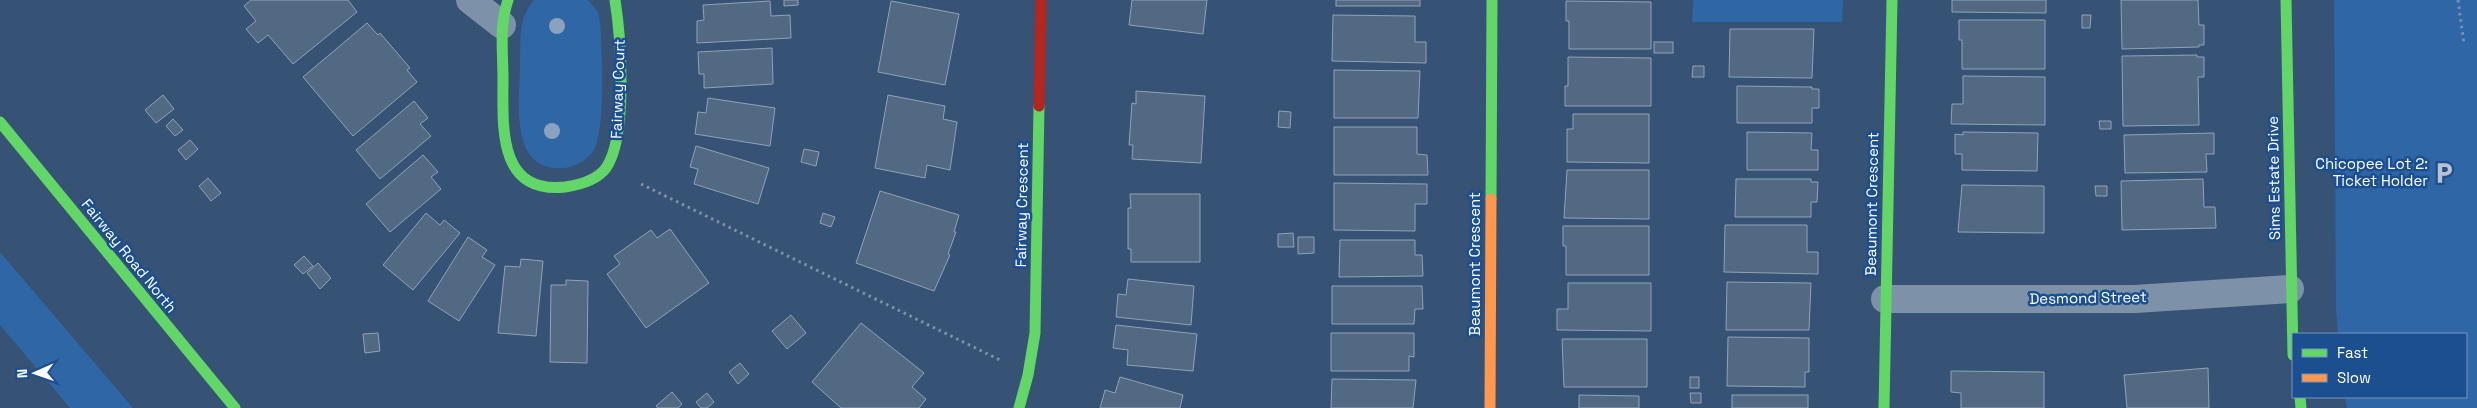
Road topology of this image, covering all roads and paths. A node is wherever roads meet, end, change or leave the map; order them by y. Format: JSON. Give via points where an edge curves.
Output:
{"nodes":[{"id":1,"x":470,"y":0,"type":"edge"},
{"id":2,"x":615,"y":0,"type":"edge"},
{"id":3,"x":1041,"y":0,"type":"edge"},
{"id":4,"x":1492,"y":0,"type":"edge"},
{"id":5,"x":1892,"y":0,"type":"edge"},
{"id":6,"x":2286,"y":0,"type":"edge"},
{"id":7,"x":2458,"y":0,"type":"edge"},
{"id":8,"x":505,"y":13,"type":"edge"},
{"id":9,"x":2464,"y":44,"type":"dead end"},
{"id":10,"x":0,"y":122,"type":"edge"},
{"id":11,"x":641,"y":184,"type":"dead end"},
{"id":12,"x":2290,"y":289,"type":"junction"},
{"id":13,"x":1885,"y":299,"type":"junction"},
{"id":14,"x":2292,"y":333,"type":"edge"},
{"id":15,"x":1028,"y":375,"type":"junction"},
{"id":16,"x":235,"y":408,"type":"edge"},
{"id":17,"x":1019,"y":408,"type":"edge"},
{"id":18,"x":1490,"y":408,"type":"edge"},
{"id":19,"x":1884,"y":408,"type":"edge"}],
"edges":[{"from":1,"to":8,"type":"street","name":"Fairway Court"},
{"from":2,"to":8,"type":"street","name":"Fairway Court","via":[[619,31],[618,135],[606,169],[574,186],[541,186],[513,168],[506,152],[503,134]]},
{"from":3,"to":15,"type":"street","name":"Fairway Crescent","via":[[1035,333]]},
{"from":4,"to":18,"type":"street","name":"Beaumont Crescent"},
{"from":5,"to":13,"type":"street","name":"Beaumont Crescent"},
{"from":6,"to":12,"type":"street","name":"Sims Estate Drive"},
{"from":7,"to":9,"type":"path"},
{"from":10,"to":16,"type":"street","name":"Fairway Road North"},
{"from":11,"to":15,"type":"path","via":[[983,350]]},
{"from":12,"to":13,"type":"street","name":"Desmond Street","via":[[2135,299]]},
{"from":12,"to":14,"type":"street","name":"Sims Estate Drive"},
{"from":13,"to":19,"type":"street","name":"Beaumont Crescent"},
{"from":15,"to":17,"type":"street","name":"Fairway Crescent"}]}
